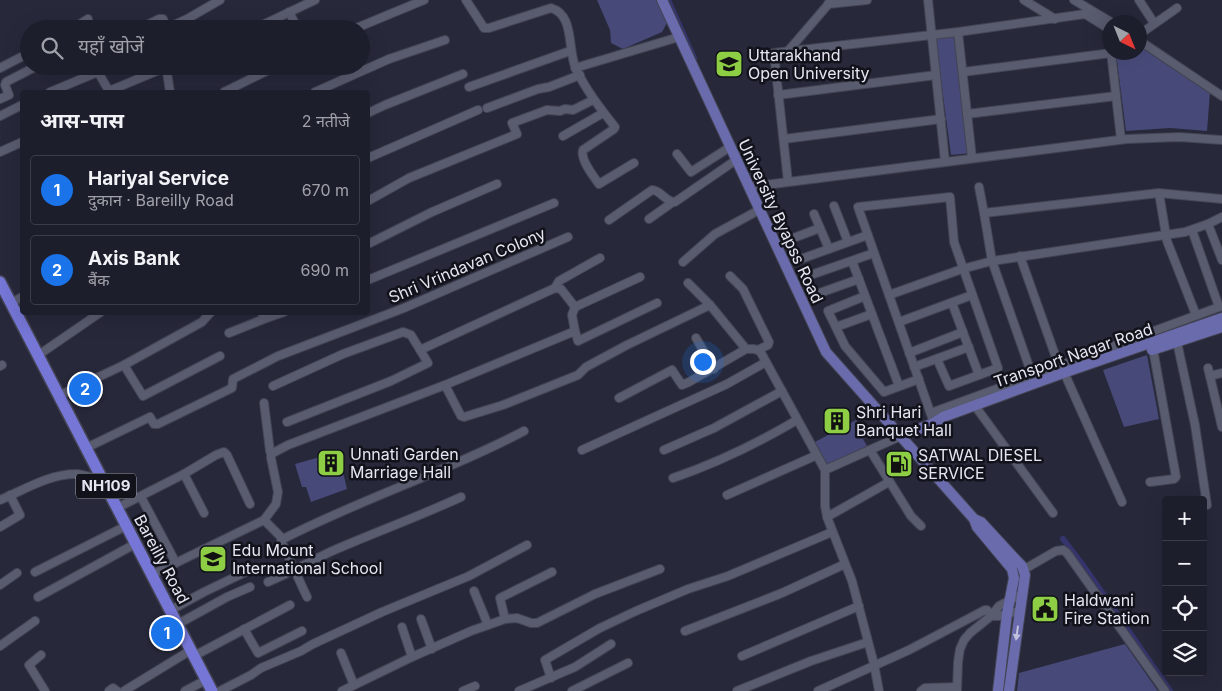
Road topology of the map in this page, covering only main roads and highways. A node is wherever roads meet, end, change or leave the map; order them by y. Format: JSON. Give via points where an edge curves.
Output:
{"nodes":[{"id":1,"x":662,"y":0,"type":"edge"},
{"id":2,"x":0,"y":282,"type":"edge"},
{"id":3,"x":1222,"y":318,"type":"edge"},
{"id":4,"x":1222,"y":327,"type":"edge"},
{"id":5,"x":1176,"y":338,"type":"junction"},
{"id":6,"x":1132,"y":353,"type":"junction"},
{"id":7,"x":933,"y":418,"type":"junction"},
{"id":8,"x":901,"y":436,"type":"junction"},
{"id":9,"x":974,"y":519,"type":"junction"},
{"id":10,"x":212,"y":691,"type":"edge"},
{"id":11,"x":998,"y":691,"type":"edge"},
{"id":12,"x":1009,"y":691,"type":"edge"}],
"edges":[{"from":1,"to":8,"type":"main road","name":"University Byapss Road","via":[[826,352]]},
{"from":2,"to":10,"type":"highway","name":"Bareilly Road","number":"NH109"},
{"from":3,"to":5,"type":"main road","name":"Transport Nagar Road"},
{"from":4,"to":5,"type":"main road","name":"Transport Nagar Road"},
{"from":5,"to":6,"type":"main road","name":"Transport Nagar Road"},
{"from":5,"to":6,"type":"main road","name":"Transport Nagar Road","via":[[1153,349]]},
{"from":6,"to":7,"type":"main road","name":"Transport Nagar Road"},
{"from":6,"to":7,"type":"main road","name":"Transport Nagar Road","via":[[942,423]]},
{"from":7,"to":8,"type":"main road","name":"Transport Nagar Road"},
{"from":8,"to":9,"type":"main road","name":"University Byapss Road"},
{"from":9,"to":11,"type":"main road","via":[[977,528],[1012,569],[1014,578],[1008,601]]},
{"from":9,"to":12,"type":"main road","one_way":true,"via":[[981,522],[1017,560],[1025,576]]}]}
